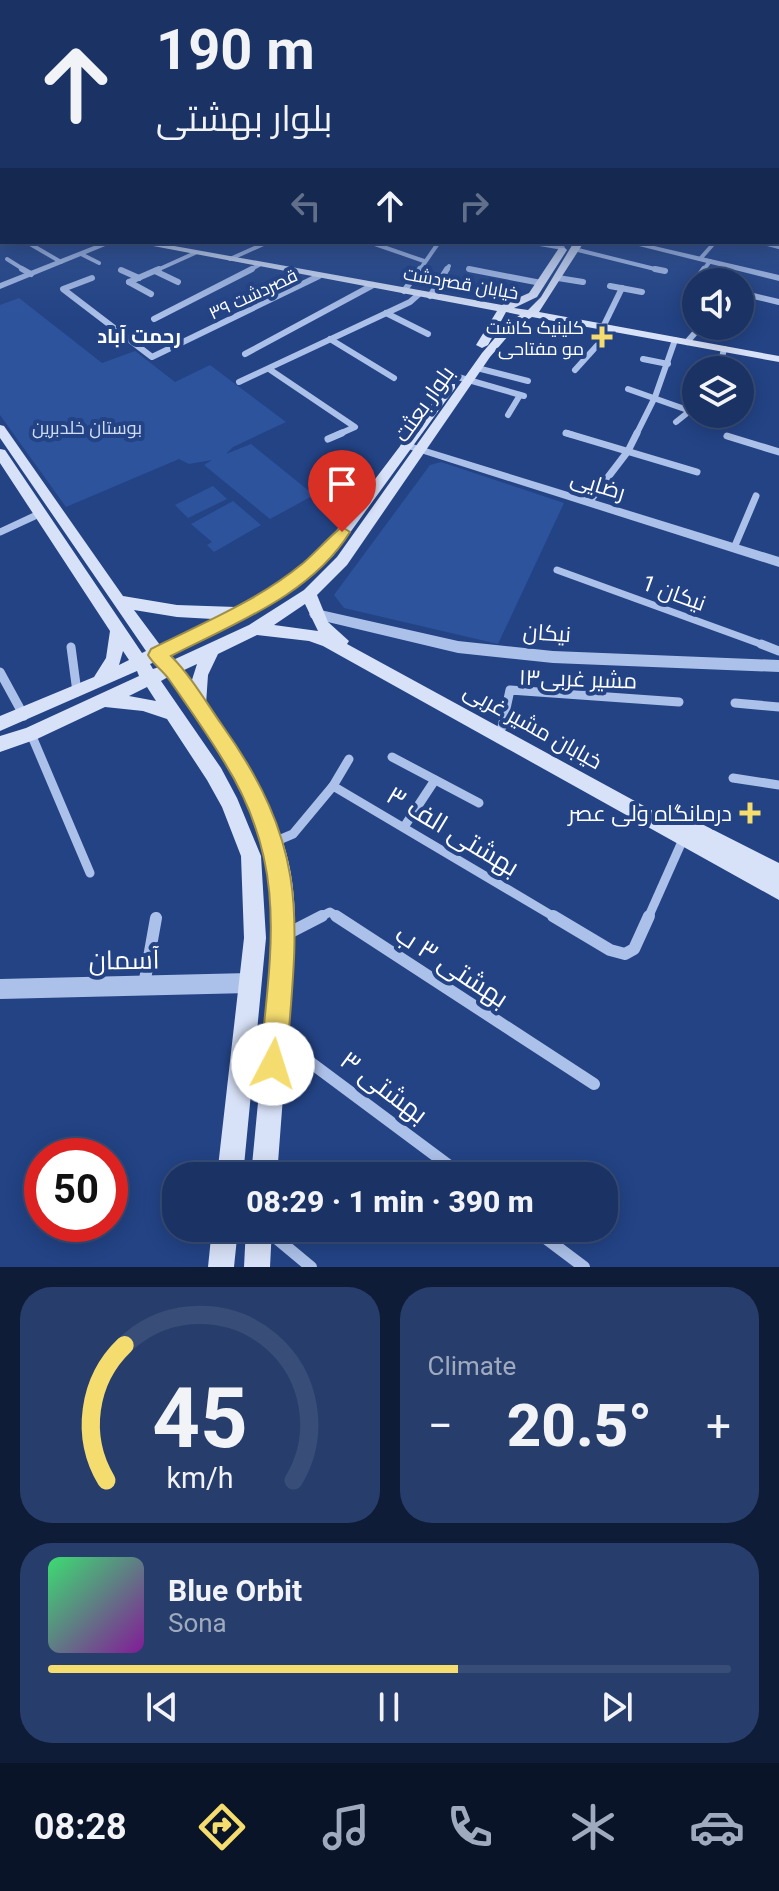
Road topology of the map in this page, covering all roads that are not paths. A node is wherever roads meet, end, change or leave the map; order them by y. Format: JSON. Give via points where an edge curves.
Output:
{"nodes":[{"id":1,"x":30,"y":244,"type":"dead end"},
{"id":2,"x":106,"y":244,"type":"edge"},
{"id":3,"x":151,"y":244,"type":"edge"},
{"id":4,"x":264,"y":244,"type":"edge"},
{"id":5,"x":375,"y":244,"type":"edge"},
{"id":6,"x":437,"y":244,"type":"edge"},
{"id":7,"x":636,"y":244,"type":"edge"},
{"id":8,"x":713,"y":244,"type":"edge"},
{"id":9,"x":772,"y":244,"type":"edge"},
{"id":10,"x":571,"y":245,"type":"edge"},
{"id":11,"x":779,"y":247,"type":"edge"},
{"id":12,"x":195,"y":253,"type":"junction"},
{"id":13,"x":81,"y":254,"type":"junction"},
{"id":14,"x":7,"y":259,"type":"dead end"},
{"id":15,"x":230,"y":259,"type":"junction"},
{"id":16,"x":700,"y":259,"type":"junction"},
{"id":17,"x":424,"y":261,"type":"junction"},
{"id":18,"x":710,"y":261,"type":"junction"},
{"id":19,"x":61,"y":262,"type":"junction"},
{"id":20,"x":99,"y":263,"type":"dead end"},
{"id":21,"x":259,"y":265,"type":"junction"},
{"id":22,"x":449,"y":266,"type":"dead end"},
{"id":23,"x":705,"y":268,"type":"edge"},
{"id":24,"x":469,"y":269,"type":"dead end"},
{"id":25,"x":121,"y":270,"type":"dead end"},
{"id":26,"x":155,"y":271,"type":"junction"},
{"id":27,"x":665,"y":271,"type":"dead end"},
{"id":28,"x":31,"y":274,"type":"junction"},
{"id":29,"x":319,"y":276,"type":"junction"},
{"id":30,"x":92,"y":278,"type":"dead end"},
{"id":31,"x":139,"y":278,"type":"junction"},
{"id":32,"x":558,"y":278,"type":"junction"},
{"id":33,"x":779,"y":278,"type":"edge"},
{"id":34,"x":178,"y":282,"type":"dead end"},
{"id":35,"x":583,"y":282,"type":"dead end"},
{"id":36,"x":541,"y":283,"type":"junction"},
{"id":37,"x":1,"y":284,"type":"edge"},
{"id":38,"x":373,"y":285,"type":"junction"},
{"id":39,"x":610,"y":286,"type":"dead end"},
{"id":40,"x":622,"y":288,"type":"junction"},
{"id":41,"x":404,"y":291,"type":"junction"},
{"id":42,"x":642,"y":292,"type":"dead end"},
{"id":43,"x":151,"y":294,"type":"dead end"},
{"id":44,"x":424,"y":295,"type":"junction"},
{"id":45,"x":754,"y":296,"type":"edge"},
{"id":46,"x":779,"y":302,"type":"edge"},
{"id":47,"x":503,"y":309,"type":"junction"},
{"id":48,"x":386,"y":313,"type":"junction"},
{"id":49,"x":528,"y":314,"type":"junction"},
{"id":50,"x":154,"y":319,"type":"dead end"},
{"id":51,"x":608,"y":328,"type":"junction"},
{"id":52,"x":428,"y":334,"type":"dead end"},
{"id":53,"x":330,"y":339,"type":"junction"},
{"id":54,"x":681,"y":341,"type":"junction"},
{"id":55,"x":724,"y":349,"type":"junction"},
{"id":56,"x":245,"y":354,"type":"dead end"},
{"id":57,"x":722,"y":356,"type":"edge"},
{"id":58,"x":643,"y":359,"type":"dead end"},
{"id":59,"x":779,"y":359,"type":"edge"},
{"id":60,"x":668,"y":364,"type":"junction"},
{"id":61,"x":477,"y":368,"type":"junction"},
{"id":62,"x":269,"y":369,"type":"junction"},
{"id":63,"x":575,"y":370,"type":"dead end"},
{"id":64,"x":394,"y":378,"type":"dead end"},
{"id":65,"x":463,"y":378,"type":"junction"},
{"id":66,"x":528,"y":381,"type":"dead end"},
{"id":67,"x":239,"y":382,"type":"dead end"},
{"id":68,"x":628,"y":389,"type":"dead end"},
{"id":69,"x":655,"y":397,"type":"junction"},
{"id":70,"x":682,"y":408,"type":"edge"},
{"id":71,"x":508,"y":415,"type":"dead end"},
{"id":72,"x":682,"y":420,"type":"edge"},
{"id":73,"x":676,"y":422,"type":"dead end"},
{"id":74,"x":0,"y":429,"type":"edge"},
{"id":75,"x":566,"y":433,"type":"dead end"},
{"id":76,"x":727,"y":436,"type":"dead end"},
{"id":77,"x":328,"y":439,"type":"dead end"},
{"id":78,"x":412,"y":447,"type":"junction"},
{"id":79,"x":628,"y":451,"type":"junction"},
{"id":80,"x":779,"y":452,"type":"edge"},
{"id":81,"x":0,"y":453,"type":"edge"},
{"id":82,"x":697,"y":472,"type":"dead end"},
{"id":83,"x":756,"y":496,"type":"dead end"},
{"id":84,"x":589,"y":502,"type":"junction"},
{"id":85,"x":39,"y":514,"type":"junction"},
{"id":86,"x":0,"y":532,"type":"edge"},
{"id":87,"x":734,"y":548,"type":"junction"},
{"id":88,"x":779,"y":562,"type":"edge"},
{"id":89,"x":557,"y":570,"type":"dead end"},
{"id":90,"x":96,"y":583,"type":"junction"},
{"id":91,"x":309,"y":594,"type":"junction"},
{"id":92,"x":119,"y":601,"type":"junction"},
{"id":93,"x":242,"y":613,"type":"junction"},
{"id":94,"x":316,"y":625,"type":"junction"},
{"id":95,"x":255,"y":629,"type":"junction"},
{"id":96,"x":118,"y":631,"type":"junction"},
{"id":97,"x":71,"y":647,"type":"dead end"},
{"id":98,"x":212,"y":648,"type":"junction"},
{"id":99,"x":779,"y":651,"type":"edge"},
{"id":100,"x":158,"y":655,"type":"junction"},
{"id":101,"x":779,"y":666,"type":"edge"},
{"id":102,"x":171,"y":668,"type":"junction"},
{"id":103,"x":143,"y":671,"type":"junction"},
{"id":104,"x":0,"y":672,"type":"edge"},
{"id":105,"x":100,"y":691,"type":"junction"},
{"id":106,"x":77,"y":692,"type":"junction"},
{"id":107,"x":679,"y":702,"type":"dead end"},
{"id":108,"x":735,"y":703,"type":"dead end"},
{"id":109,"x":197,"y":705,"type":"junction"},
{"id":110,"x":779,"y":707,"type":"edge"},
{"id":111,"x":176,"y":714,"type":"junction"},
{"id":112,"x":24,"y":716,"type":"junction"},
{"id":113,"x":0,"y":724,"type":"edge"},
{"id":114,"x":502,"y":727,"type":"junction"},
{"id":115,"x":31,"y":734,"type":"junction"},
{"id":116,"x":0,"y":744,"type":"edge"},
{"id":117,"x":392,"y":757,"type":"dead end"},
{"id":118,"x":349,"y":759,"type":"dead end"},
{"id":119,"x":733,"y":778,"type":"dead end"},
{"id":120,"x":435,"y":780,"type":"junction"},
{"id":121,"x":779,"y":785,"type":"edge"},
{"id":122,"x":333,"y":786,"type":"junction"},
{"id":123,"x":479,"y":803,"type":"dead end"},
{"id":124,"x":404,"y":827,"type":"junction"},
{"id":125,"x":684,"y":837,"type":"junction"},
{"id":126,"x":274,"y":843,"type":"junction"},
{"id":127,"x":90,"y":873,"type":"dead end"},
{"id":128,"x":779,"y":873,"type":"edge"},
{"id":129,"x":779,"y":890,"type":"edge"},
{"id":130,"x":156,"y":918,"type":"dead end"},
{"id":131,"x":285,"y":935,"type":"junction"},
{"id":132,"x":249,"y":983,"type":"junction"},
{"id":133,"x":144,"y":986,"type":"junction"},
{"id":134,"x":0,"y":989,"type":"edge"},
{"id":135,"x":275,"y":1036,"type":"junction"},
{"id":136,"x":594,"y":1084,"type":"dead end"},
{"id":137,"x":231,"y":1162,"type":"edge"},
{"id":138,"x":265,"y":1162,"type":"edge"},
{"id":139,"x":444,"y":1162,"type":"edge"},
{"id":140,"x":224,"y":1242,"type":"edge"},
{"id":141,"x":260,"y":1242,"type":"edge"},
{"id":142,"x":280,"y":1242,"type":"edge"},
{"id":143,"x":551,"y":1242,"type":"edge"},
{"id":144,"x":221,"y":1267,"type":"edge"},
{"id":145,"x":257,"y":1267,"type":"edge"},
{"id":146,"x":311,"y":1267,"type":"edge"},
{"id":147,"x":584,"y":1267,"type":"edge"}],
"edges":[{"from":1,"to":19,"type":"street"},
{"from":2,"to":13,"type":"street"},
{"from":3,"to":12,"type":"main road","name":"خیابان قصردشت"},
{"from":4,"to":15,"type":"street"},
{"from":5,"to":17,"type":"street"},
{"from":6,"to":17,"type":"street"},
{"from":7,"to":16,"type":"street"},
{"from":8,"to":16,"type":"street"},
{"from":9,"to":11,"type":"street"},
{"from":10,"to":27,"type":"street"},
{"from":10,"to":32,"type":"main road","name":"بلوار بعثت"},
{"from":10,"to":36,"type":"main road"},
{"from":12,"to":15,"type":"main road","name":"خیابان قصردشت"},
{"from":12,"to":26,"type":"street"},
{"from":13,"to":19,"type":"street"},
{"from":13,"to":20,"type":"street"},
{"from":14,"to":28,"type":"street"},
{"from":15,"to":21,"type":"main road","name":"خیابان قصردشت"},
{"from":16,"to":18,"type":"street"},
{"from":17,"to":41,"type":"street"},
{"from":18,"to":23,"type":"street"},
{"from":18,"to":33,"type":"street"},
{"from":19,"to":28,"type":"street"},
{"from":21,"to":29,"type":"main road","name":"خیابان قصردشت"},
{"from":21,"to":50,"type":"street"},
{"from":22,"to":44,"type":"street"},
{"from":24,"to":36,"type":"street"},
{"from":25,"to":31,"type":"street"},
{"from":26,"to":31,"type":"street"},
{"from":26,"to":34,"type":"street"},
{"from":28,"to":37,"type":"street"},
{"from":29,"to":30,"type":"street","name":"قصردشت ۳۹","via":[[152,357],[63,289]]},
{"from":29,"to":38,"type":"main road","name":"خیابان قصردشت"},
{"from":31,"to":43,"type":"street","via":[[129,282]]},
{"from":32,"to":35,"type":"street"},
{"from":32,"to":49,"type":"main road","name":"بلوار بعثت"},
{"from":36,"to":47,"type":"main road","via":[[533,295]]},
{"from":38,"to":41,"type":"main road","name":"خیابان قصردشت"},
{"from":38,"to":56,"type":"street"},
{"from":39,"to":40,"type":"street"},
{"from":40,"to":42,"type":"street"},
{"from":40,"to":51,"type":"street"},
{"from":41,"to":44,"type":"main road","name":"خیابان قصردشت"},
{"from":44,"to":47,"type":"main road","name":"خیابان قصردشت"},
{"from":44,"to":48,"type":"street"},
{"from":45,"to":46,"type":"street"},
{"from":47,"to":49,"type":"main road","name":"خیابان قصردشت"},
{"from":47,"to":65,"type":"main road","name":"بلوار بعثت"},
{"from":48,"to":52,"type":"street"},
{"from":48,"to":53,"type":"street"},
{"from":49,"to":51,"type":"main road","name":"خیابان قصردشت"},
{"from":49,"to":61,"type":"main road","name":"بلوار بعثت","via":[[506,331]]},
{"from":51,"to":54,"type":"main road","name":"خیابان قصردشت"},
{"from":51,"to":63,"type":"street"},
{"from":53,"to":62,"type":"street"},
{"from":53,"to":64,"type":"street"},
{"from":54,"to":55,"type":"main road","name":"خیابان قصردشت"},
{"from":54,"to":60,"type":"street"},
{"from":55,"to":57,"type":"street"},
{"from":55,"to":59,"type":"main road","name":"خیابان قصردشت"},
{"from":58,"to":60,"type":"street"},
{"from":60,"to":69,"type":"street"},
{"from":61,"to":65,"type":"main road","name":"بلوار بعثت"},
{"from":61,"to":66,"type":"street"},
{"from":62,"to":67,"type":"street"},
{"from":62,"to":77,"type":"street","via":[[355,427]]},
{"from":65,"to":71,"type":"street","via":[[522,396]]},
{"from":65,"to":78,"type":"main road","name":"بلوار بعثت"},
{"from":68,"to":69,"type":"street"},
{"from":69,"to":70,"type":"street"},
{"from":69,"to":79,"type":"street"},
{"from":72,"to":73,"type":"street"},
{"from":74,"to":90,"type":"main road"},
{"from":75,"to":79,"type":"street"},
{"from":76,"to":80,"type":"street"},
{"from":78,"to":84,"type":"street","name":"رضایی"},
{"from":78,"to":91,"type":"main road","name":"بلوار بعثت","via":[[342,561]]},
{"from":78,"to":93,"type":"main road","name":"بلوار بعثت","via":[[328,552],[276,594]]},
{"from":79,"to":82,"type":"street"},
{"from":79,"to":84,"type":"street"},
{"from":81,"to":85,"type":"main road"},
{"from":83,"to":87,"type":"street"},
{"from":84,"to":87,"type":"street","name":"رضایی"},
{"from":85,"to":86,"type":"street"},
{"from":85,"to":90,"type":"main road"},
{"from":87,"to":88,"type":"street","name":"رضایی"},
{"from":89,"to":99,"type":"street","name":"نیکان 1"},
{"from":90,"to":92,"type":"main road"},
{"from":90,"to":96,"type":"main road"},
{"from":91,"to":94,"type":"main road"},
{"from":91,"to":95,"type":"main road","name":"بلوار بعثت"},
{"from":92,"to":93,"type":"main road","via":[[183,614]]},
{"from":92,"to":100,"type":"main road"},
{"from":93,"to":100,"type":"main road","name":"بلوار بعثت"},
{"from":94,"to":95,"type":"main road","name":"خیابان مشیر غربی"},
{"from":94,"to":101,"type":"street","name":"نیکان","via":[[553,657]]},
{"from":94,"to":114,"type":"main road","name":"خیابان مشیر غربی"},
{"from":94,"to":125,"type":"main road","name":"خیابان مشیر غربی","via":[[329,642]]},
{"from":95,"to":98,"type":"main road","name":"بلوار بعثت"},
{"from":96,"to":103,"type":"main road"},
{"from":96,"to":105,"type":"main road","via":[[114,659]]},
{"from":97,"to":106,"type":"street"},
{"from":98,"to":102,"type":"main road","name":"بلوار بعثت"},
{"from":98,"to":109,"type":"main road","via":[[200,675]]},
{"from":100,"to":102,"type":"main road"},
{"from":100,"to":103,"type":"main road","name":"بلوار بعثت"},
{"from":102,"to":103,"type":"main road","name":"بلوار بعثت"},
{"from":102,"to":109,"type":"main road"},
{"from":103,"to":105,"type":"main road","name":"بلوار بعثت"},
{"from":103,"to":111,"type":"main road"},
{"from":104,"to":112,"type":"street"},
{"from":105,"to":106,"type":"main road","name":"بلوار بعثت"},
{"from":105,"to":111,"type":"main road"},
{"from":105,"to":115,"type":"main road","name":"بلوار بعثت"},
{"from":106,"to":112,"type":"main road","name":"بلوار بعثت"},
{"from":107,"to":114,"type":"street","name":"مشیر غربی۱۳","via":[[510,690]]},
{"from":108,"to":110,"type":"street"},
{"from":109,"to":126,"type":"main road","via":[[254,795]]},
{"from":111,"to":132,"type":"main road","via":[[230,804],[251,856],[255,938]]},
{"from":112,"to":113,"type":"main road","name":"بلوار بعثت"},
{"from":114,"to":128,"type":"main road","name":"خیابان مشیر غربی"},
{"from":115,"to":116,"type":"main road","name":"بلوار بعثت"},
{"from":115,"to":127,"type":"street"},
{"from":117,"to":120,"type":"street"},
{"from":118,"to":122,"type":"street"},
{"from":119,"to":121,"type":"street"},
{"from":120,"to":123,"type":"street"},
{"from":120,"to":124,"type":"street"},
{"from":122,"to":124,"type":"street","name":"بهشتی الف ۳"},
{"from":122,"to":126,"type":"street","via":[[293,834]]},
{"from":124,"to":125,"type":"street","name":"بهشتی الف ۳","via":[[610,950],[625,954],[634,949]]},
{"from":125,"to":129,"type":"main road","name":"خیابان مشیر غربی"},
{"from":126,"to":131,"type":"main road"},
{"from":130,"to":133,"type":"street"},
{"from":131,"to":135,"type":"main road"},
{"from":131,"to":136,"type":"street","name":"بهشتی ۳ ب","via":[[330,912]]},
{"from":132,"to":133,"type":"street","name":"آسمان"},
{"from":132,"to":137,"type":"main road"},
{"from":133,"to":134,"type":"street","name":"آسمان"},
{"from":135,"to":138,"type":"main road"},
{"from":135,"to":139,"type":"street","name":"بهشتی ۳"},
{"from":140,"to":144,"type":"main road"},
{"from":141,"to":145,"type":"main road"},
{"from":142,"to":146,"type":"street"},
{"from":143,"to":147,"type":"street"}]}
